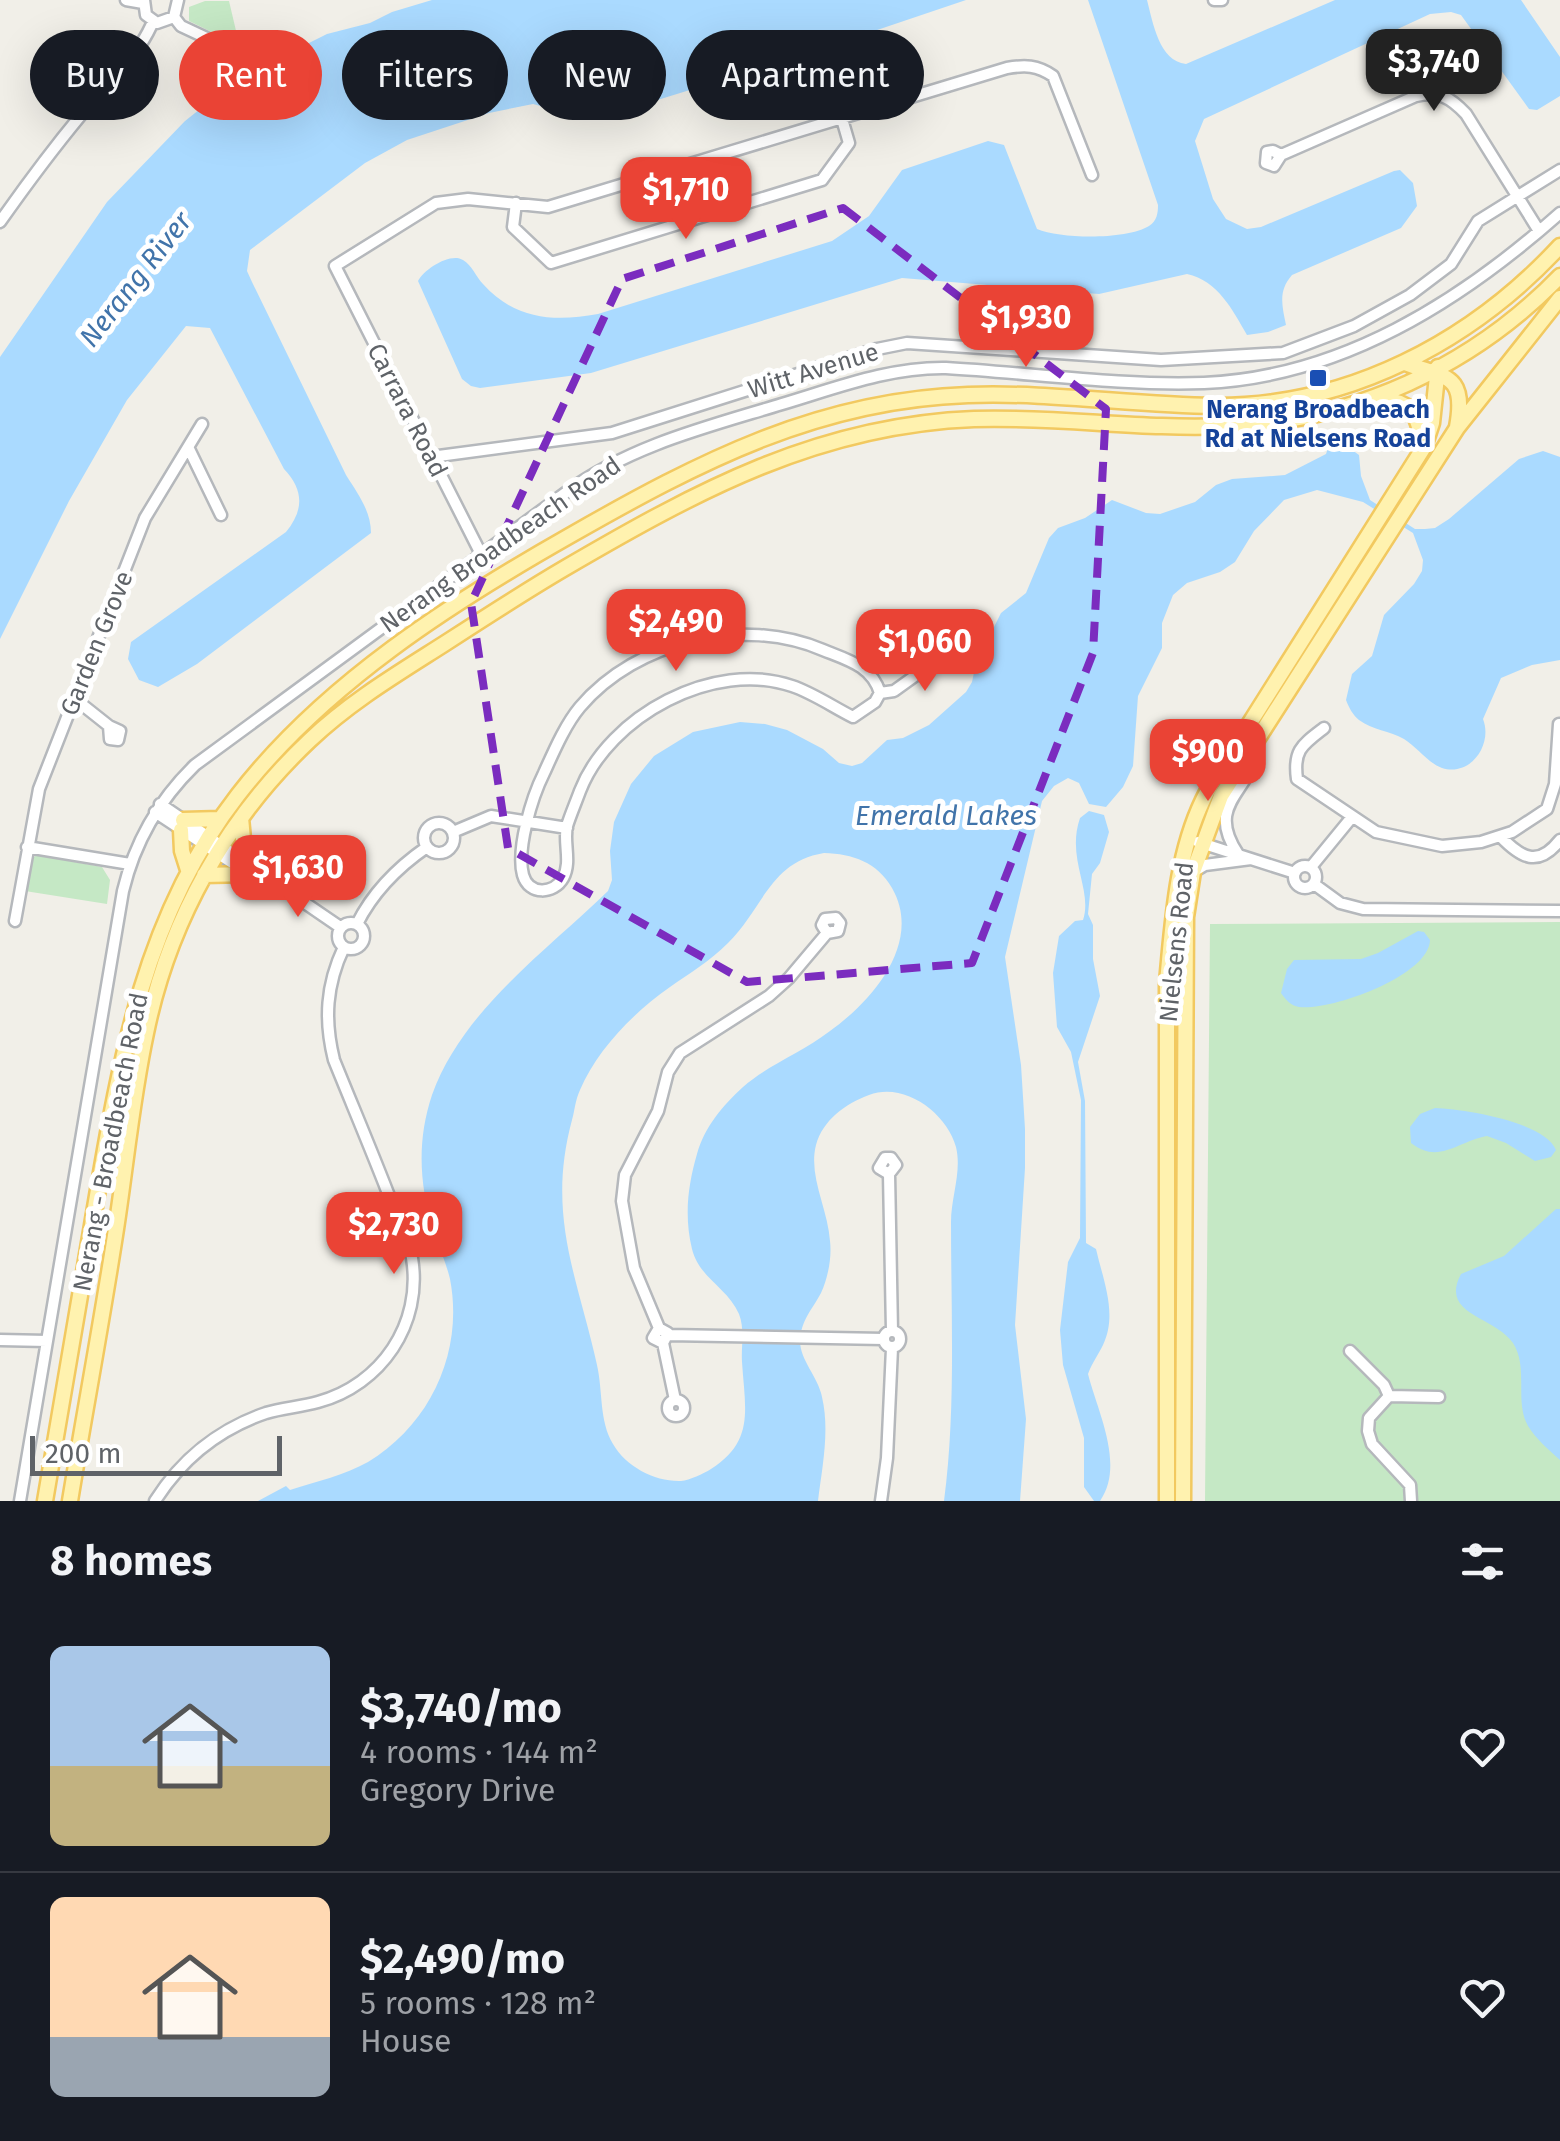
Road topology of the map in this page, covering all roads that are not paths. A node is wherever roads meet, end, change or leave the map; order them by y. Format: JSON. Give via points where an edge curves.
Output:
{"nodes":[{"id":1,"x":126,"y":0,"type":"edge"},
{"id":2,"x":178,"y":0,"type":"edge"},
{"id":3,"x":1214,"y":0,"type":"edge"},
{"id":4,"x":1222,"y":0,"type":"edge"},
{"id":5,"x":143,"y":2,"type":"edge"},
{"id":6,"x":174,"y":17,"type":"junction"},
{"id":7,"x":153,"y":22,"type":"junction"},
{"id":8,"x":190,"y":30,"type":"edge"},
{"id":9,"x":924,"y":94,"type":"edge"},
{"id":10,"x":839,"y":120,"type":"edge"},
{"id":11,"x":842,"y":120,"type":"edge"},
{"id":12,"x":1281,"y":156,"type":"dead end"},
{"id":13,"x":1560,"y":170,"type":"edge"},
{"id":14,"x":1092,"y":175,"type":"dead end"},
{"id":15,"x":1516,"y":198,"type":"junction"},
{"id":16,"x":516,"y":203,"type":"junction"},
{"id":17,"x":1560,"y":213,"type":"edge"},
{"id":18,"x":0,"y":222,"type":"edge"},
{"id":19,"x":1539,"y":232,"type":"junction"},
{"id":20,"x":1560,"y":246,"type":"edge"},
{"id":21,"x":1560,"y":276,"type":"edge"},
{"id":22,"x":1560,"y":298,"type":"edge"},
{"id":23,"x":1454,"y":337,"type":"junction"},
{"id":24,"x":1405,"y":362,"type":"junction"},
{"id":25,"x":1436,"y":371,"type":"junction"},
{"id":26,"x":1375,"y":398,"type":"junction"},
{"id":27,"x":202,"y":424,"type":"dead end"},
{"id":28,"x":1456,"y":428,"type":"junction"},
{"id":29,"x":1424,"y":447,"type":"junction"},
{"id":30,"x":188,"y":449,"type":"junction"},
{"id":31,"x":431,"y":457,"type":"junction"},
{"id":32,"x":221,"y":516,"type":"dead end"},
{"id":33,"x":481,"y":554,"type":"junction"},
{"id":34,"x":951,"y":650,"type":"dead end"},
{"id":35,"x":880,"y":693,"type":"junction"},
{"id":36,"x":75,"y":698,"type":"junction"},
{"id":37,"x":1558,"y":724,"type":"edge"},
{"id":38,"x":110,"y":726,"type":"dead end"},
{"id":39,"x":1324,"y":728,"type":"dead end"},
{"id":40,"x":1255,"y":744,"type":"junction"},
{"id":41,"x":1548,"y":806,"type":"junction"},
{"id":42,"x":157,"y":808,"type":"junction"},
{"id":43,"x":1560,"y":814,"type":"edge"},
{"id":44,"x":1352,"y":817,"type":"junction"},
{"id":45,"x":241,"y":818,"type":"junction"},
{"id":46,"x":220,"y":819,"type":"junction"},
{"id":47,"x":526,"y":821,"type":"junction"},
{"id":48,"x":182,"y":825,"type":"junction"},
{"id":49,"x":566,"y":828,"type":"junction"},
{"id":50,"x":453,"y":832,"type":"junction"},
{"id":51,"x":1500,"y":836,"type":"junction"},
{"id":52,"x":206,"y":840,"type":"junction"},
{"id":53,"x":1560,"y":840,"type":"edge"},
{"id":54,"x":1195,"y":841,"type":"junction"},
{"id":55,"x":28,"y":847,"type":"junction"},
{"id":56,"x":427,"y":847,"type":"junction"},
{"id":57,"x":220,"y":849,"type":"junction"},
{"id":58,"x":1238,"y":854,"type":"junction"},
{"id":59,"x":1252,"y":859,"type":"junction"},
{"id":60,"x":130,"y":864,"type":"junction"},
{"id":61,"x":247,"y":867,"type":"junction"},
{"id":62,"x":1311,"y":867,"type":"junction"},
{"id":63,"x":188,"y":870,"type":"junction"},
{"id":64,"x":1194,"y":872,"type":"junction"},
{"id":65,"x":1294,"y":873,"type":"junction"},
{"id":66,"x":204,"y":876,"type":"junction"},
{"id":67,"x":1314,"y":884,"type":"junction"},
{"id":68,"x":1560,"y":912,"type":"edge"},
{"id":69,"x":15,"y":921,"type":"dead end"},
{"id":70,"x":358,"y":924,"type":"junction"},
{"id":71,"x":340,"y":927,"type":"junction"},
{"id":72,"x":827,"y":933,"type":"dead end"},
{"id":73,"x":344,"y":947,"type":"junction"},
{"id":74,"x":889,"y":1174,"type":"dead end"},
{"id":75,"x":663,"y":1335,"type":"junction"},
{"id":76,"x":890,"y":1339,"type":"junction"},
{"id":77,"x":0,"y":1340,"type":"edge"},
{"id":78,"x":46,"y":1341,"type":"junction"},
{"id":79,"x":1350,"y":1350,"type":"dead end"},
{"id":80,"x":1389,"y":1396,"type":"junction"},
{"id":81,"x":1439,"y":1397,"type":"dead end"},
{"id":82,"x":675,"y":1400,"type":"dead end"},
{"id":83,"x":20,"y":1501,"type":"edge"},
{"id":84,"x":45,"y":1501,"type":"edge"},
{"id":85,"x":70,"y":1501,"type":"edge"},
{"id":86,"x":155,"y":1501,"type":"edge"},
{"id":87,"x":881,"y":1501,"type":"edge"},
{"id":88,"x":1166,"y":1501,"type":"edge"},
{"id":89,"x":1183,"y":1501,"type":"edge"},
{"id":90,"x":1411,"y":1501,"type":"edge"}],
"edges":[{"from":1,"to":5,"type":"street"},
{"from":2,"to":6,"type":"street"},
{"from":3,"to":4,"type":"street"},
{"from":5,"to":7,"type":"street"},
{"from":6,"to":7,"type":"street"},
{"from":6,"to":8,"type":"street"},
{"from":7,"to":18,"type":"street","via":[[129,65],[52,150]]},
{"from":9,"to":14,"type":"street","via":[[1007,68],[1041,68],[1052,76]]},
{"from":10,"to":16,"type":"street","via":[[548,207]]},
{"from":11,"to":16,"type":"street","via":[[849,143],[822,180],[551,263],[513,227]]},
{"from":12,"to":15,"type":"street","via":[[1435,92],[1466,114]]},
{"from":13,"to":15,"type":"street","name":"Witt Avenue"},
{"from":15,"to":19,"type":"street"},
{"from":15,"to":31,"type":"street","name":"Witt Avenue","via":[[1478,221],[1451,264],[1410,296],[1354,326],[1282,352],[1162,360],[907,343],[612,433]]},
{"from":16,"to":31,"type":"street","name":"Carrara Road","via":[[436,203],[335,266]]},
{"from":17,"to":19,"type":"street","name":"Nerang Broadbeach Road"},
{"from":19,"to":33,"type":"street","name":"Nerang Broadbeach Road","via":[[1417,318],[1324,361],[1208,382],[928,367],[881,374],[628,454]]},
{"from":20,"to":23,"type":"main road","name":"Nerang - Broadbeach Road"},
{"from":21,"to":25,"type":"main road","name":"Nerang - Broadbeach Road","via":[[1518,316]]},
{"from":22,"to":28,"type":"main road","name":"Nielsens Road"},
{"from":23,"to":24,"type":"main road","name":"Nerang - Broadbeach Road"},
{"from":23,"to":25,"type":"main road","name":"Nielsens Road"},
{"from":24,"to":25,"type":"main road"},
{"from":24,"to":46,"type":"main road","name":"Nerang - Broadbeach Road","via":[[1324,392],[1260,403],[940,396],[845,412],[753,440],[557,543],[408,640],[292,734]]},
{"from":25,"to":26,"type":"main road","name":"Nerang - Broadbeach Road"},
{"from":25,"to":28,"type":"main road","via":[[1457,392]]},
{"from":25,"to":29,"type":"main road","name":"Nielsens Road"},
{"from":26,"to":29,"type":"main road","via":[[1413,413]]},
{"from":26,"to":45,"type":"main road","name":"Nerang - Broadbeach Road","via":[[1310,416],[1223,426],[926,422],[779,457],[620,536],[370,691],[303,747]]},
{"from":27,"to":30,"type":"street","name":"Garden Grove"},
{"from":28,"to":40,"type":"main road","name":"Nielsens Road"},
{"from":29,"to":54,"type":"main road","name":"Nielsens Road","via":[[1203,799]]},
{"from":30,"to":32,"type":"street"},
{"from":30,"to":36,"type":"street","name":"Garden Grove","via":[[146,518]]},
{"from":31,"to":33,"type":"street","name":"Carrara Road"},
{"from":33,"to":42,"type":"street","name":"Nerang Broadbeach Road","via":[[209,753]]},
{"from":34,"to":35,"type":"street","via":[[894,691]]},
{"from":35,"to":47,"type":"street","via":[[876,678],[816,647],[766,636],[704,637],[672,646],[607,681],[579,708]]},
{"from":35,"to":49,"type":"street","via":[[853,717],[791,686],[758,680],[703,686],[664,699],[598,756]]},
{"from":36,"to":38,"type":"street"},
{"from":36,"to":55,"type":"street","name":"Garden Grove","via":[[39,789]]},
{"from":37,"to":41,"type":"street"},
{"from":39,"to":44,"type":"street","via":[[1300,748],[1297,780]]},
{"from":40,"to":54,"type":"main road","name":"Nielsens Road"},
{"from":40,"to":58,"type":"street","via":[[1255,759],[1224,820]]},
{"from":41,"to":43,"type":"street"},
{"from":41,"to":51,"type":"street"},
{"from":42,"to":48,"type":"street"},
{"from":42,"to":60,"type":"street","name":"Nerang Broadbeach Road"},
{"from":44,"to":51,"type":"street","via":[[1376,832],[1442,846]]},
{"from":44,"to":62,"type":"street"},
{"from":45,"to":57,"type":"main road","name":"Nerang - Broadbeach Road"},
{"from":45,"to":61,"type":"main road"},
{"from":46,"to":48,"type":"main road","via":[[191,817]]},
{"from":46,"to":52,"type":"main road","name":"Nerang - Broadbeach Road"},
{"from":47,"to":49,"type":"street"},
{"from":47,"to":49,"type":"street","via":[[523,876],[544,892],[566,874]]},
{"from":47,"to":50,"type":"street","via":[[491,816]]},
{"from":48,"to":52,"type":"street"},
{"from":48,"to":63,"type":"main road"},
{"from":50,"to":56,"type":"street","via":[[447,852]]},
{"from":50,"to":56,"type":"street","via":[[434,824],[424,836]]},
{"from":51,"to":53,"type":"street","via":[[1530,858]]},
{"from":52,"to":57,"type":"street"},
{"from":52,"to":63,"type":"main road","name":"Nerang - Broadbeach Road"},
{"from":54,"to":58,"type":"street"},
{"from":54,"to":64,"type":"main road","name":"Nielsens Road"},
{"from":54,"to":88,"type":"main road","name":"Nielsens Road","via":[[1174,902],[1167,982]]},
{"from":55,"to":60,"type":"street"},
{"from":55,"to":69,"type":"street","name":"Garden Grove"},
{"from":56,"to":70,"type":"street","via":[[402,864]]},
{"from":57,"to":61,"type":"street"},
{"from":57,"to":66,"type":"main road","name":"Nerang - Broadbeach Road"},
{"from":58,"to":59,"type":"street"},
{"from":59,"to":64,"type":"street"},
{"from":59,"to":65,"type":"street"},
{"from":60,"to":78,"type":"street","name":"Nerang Broadbeach Road"},
{"from":61,"to":66,"type":"main road"},
{"from":61,"to":71,"type":"street"},
{"from":62,"to":65,"type":"street"},
{"from":62,"to":67,"type":"street"},
{"from":63,"to":84,"type":"main road","name":"Nerang - Broadbeach Road","via":[[154,943],[123,1051]]},
{"from":64,"to":89,"type":"main road","name":"Nielsens Road","via":[[1186,917]]},
{"from":65,"to":67,"type":"street","via":[[1297,885]]},
{"from":66,"to":85,"type":"main road","name":"Nerang - Broadbeach Road","via":[[170,949],[146,1031]]},
{"from":67,"to":68,"type":"street","via":[[1362,910]]},
{"from":70,"to":71,"type":"street"},
{"from":70,"to":73,"type":"street","via":[[362,943]]},
{"from":71,"to":73,"type":"street"},
{"from":72,"to":75,"type":"street","via":[[770,996],[680,1053],[625,1175],[622,1201],[634,1268]]},
{"from":73,"to":86,"type":"street","via":[[330,986],[327,1032],[412,1254],[410,1310],[391,1353],[366,1378],[332,1398],[267,1413],[223,1433],[190,1457]]},
{"from":74,"to":76,"type":"street"},
{"from":75,"to":76,"type":"street"},
{"from":75,"to":82,"type":"street"},
{"from":76,"to":87,"type":"street"},
{"from":77,"to":78,"type":"street"},
{"from":78,"to":83,"type":"street","name":"Nerang Broadbeach Road"},
{"from":79,"to":80,"type":"street"},
{"from":80,"to":81,"type":"street"},
{"from":80,"to":90,"type":"street","via":[[1369,1418],[1368,1430],[1372,1444],[1410,1485]]}]}
